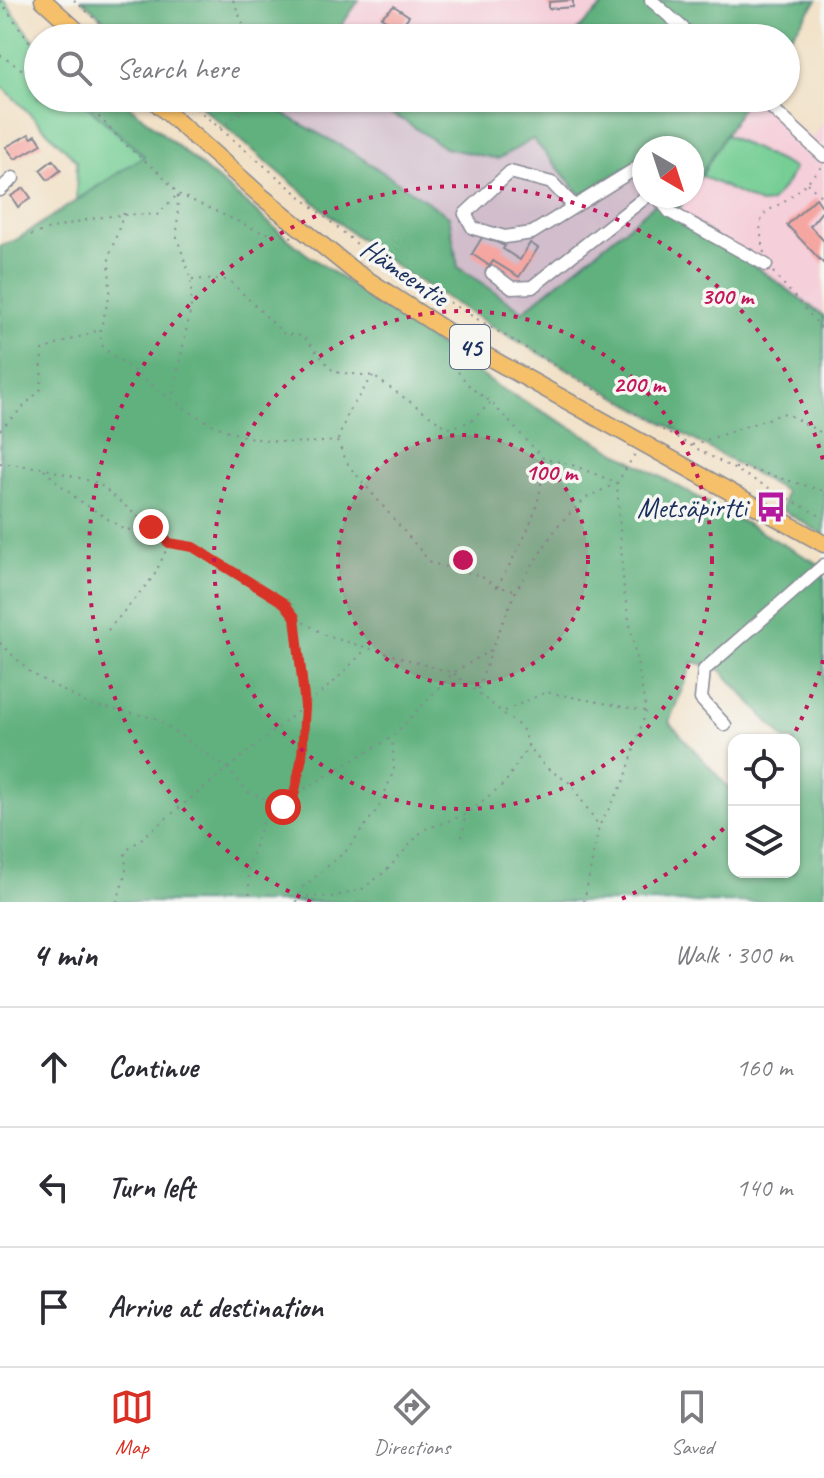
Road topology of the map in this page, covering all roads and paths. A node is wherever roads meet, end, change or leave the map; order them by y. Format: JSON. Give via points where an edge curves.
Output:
{"nodes":[{"id":1,"x":43,"y":0,"type":"edge"},
{"id":2,"x":74,"y":0,"type":"edge"},
{"id":3,"x":233,"y":0,"type":"edge"},
{"id":4,"x":651,"y":0,"type":"edge"},
{"id":5,"x":0,"y":1,"type":"edge"},
{"id":6,"x":70,"y":24,"type":"edge"},
{"id":7,"x":101,"y":24,"type":"edge"},
{"id":8,"x":243,"y":24,"type":"edge"},
{"id":9,"x":678,"y":24,"type":"edge"},
{"id":10,"x":24,"y":34,"type":"edge"},
{"id":11,"x":0,"y":55,"type":"edge"},
{"id":12,"x":24,"y":71,"type":"edge"},
{"id":13,"x":94,"y":112,"type":"edge"},
{"id":14,"x":167,"y":112,"type":"edge"},
{"id":15,"x":199,"y":112,"type":"edge"},
{"id":16,"x":242,"y":112,"type":"edge"},
{"id":17,"x":776,"y":112,"type":"edge"},
{"id":18,"x":218,"y":129,"type":"junction"},
{"id":19,"x":824,"y":156,"type":"edge"},
{"id":20,"x":824,"y":165,"type":"edge"},
{"id":21,"x":632,"y":171,"type":"edge"},
{"id":22,"x":13,"y":178,"type":"dead end"},
{"id":23,"x":806,"y":182,"type":"junction"},
{"id":24,"x":0,"y":190,"type":"edge"},
{"id":25,"x":178,"y":194,"type":"junction"},
{"id":26,"x":824,"y":199,"type":"edge"},
{"id":27,"x":573,"y":205,"type":"junction"},
{"id":28,"x":632,"y":208,"type":"edge"},
{"id":29,"x":667,"y":208,"type":"edge"},
{"id":30,"x":124,"y":213,"type":"junction"},
{"id":31,"x":31,"y":235,"type":"dead end"},
{"id":32,"x":299,"y":238,"type":"dead end"},
{"id":33,"x":766,"y":265,"type":"junction"},
{"id":34,"x":492,"y":273,"type":"dead end"},
{"id":35,"x":191,"y":279,"type":"junction"},
{"id":36,"x":100,"y":330,"type":"junction"},
{"id":37,"x":824,"y":331,"type":"edge"},
{"id":38,"x":447,"y":343,"type":"dead end"},
{"id":39,"x":373,"y":376,"type":"junction"},
{"id":40,"x":172,"y":398,"type":"junction"},
{"id":41,"x":491,"y":402,"type":"junction"},
{"id":42,"x":0,"y":430,"type":"edge"},
{"id":43,"x":824,"y":434,"type":"edge"},
{"id":44,"x":337,"y":441,"type":"junction"},
{"id":45,"x":643,"y":444,"type":"junction"},
{"id":46,"x":691,"y":445,"type":"junction"},
{"id":47,"x":544,"y":459,"type":"junction"},
{"id":48,"x":0,"y":463,"type":"edge"},
{"id":49,"x":42,"y":468,"type":"junction"},
{"id":50,"x":734,"y":469,"type":"junction"},
{"id":51,"x":617,"y":483,"type":"junction"},
{"id":52,"x":824,"y":491,"type":"edge"},
{"id":53,"x":824,"y":518,"type":"edge"},
{"id":54,"x":151,"y":527,"type":"junction"},
{"id":55,"x":169,"y":543,"type":"junction"},
{"id":56,"x":824,"y":543,"type":"edge"},
{"id":57,"x":824,"y":565,"type":"edge"},
{"id":58,"x":497,"y":587,"type":"junction"},
{"id":59,"x":516,"y":590,"type":"junction"},
{"id":60,"x":295,"y":617,"type":"junction"},
{"id":61,"x":108,"y":630,"type":"dead end"},
{"id":62,"x":0,"y":643,"type":"edge"},
{"id":63,"x":368,"y":647,"type":"junction"},
{"id":64,"x":492,"y":649,"type":"junction"},
{"id":65,"x":453,"y":673,"type":"junction"},
{"id":66,"x":478,"y":690,"type":"junction"},
{"id":67,"x":305,"y":706,"type":"junction"},
{"id":68,"x":646,"y":711,"type":"junction"},
{"id":69,"x":505,"y":712,"type":"junction"},
{"id":70,"x":725,"y":725,"type":"dead end"},
{"id":71,"x":392,"y":737,"type":"junction"},
{"id":72,"x":528,"y":745,"type":"junction"},
{"id":73,"x":226,"y":767,"type":"junction"},
{"id":74,"x":294,"y":795,"type":"junction"},
{"id":75,"x":283,"y":807,"type":"junction"},
{"id":76,"x":465,"y":815,"type":"junction"},
{"id":77,"x":599,"y":826,"type":"junction"},
{"id":78,"x":462,"y":837,"type":"dead end"},
{"id":79,"x":299,"y":896,"type":"junction"},
{"id":80,"x":117,"y":902,"type":"edge"},
{"id":81,"x":250,"y":902,"type":"edge"},
{"id":82,"x":296,"y":902,"type":"edge"},
{"id":83,"x":584,"y":902,"type":"edge"}],
"edges":[{"from":1,"to":6,"type":"main road"},
{"from":2,"to":7,"type":"path"},
{"from":3,"to":8,"type":"path"},
{"from":4,"to":9,"type":"street"},
{"from":5,"to":10,"type":"path"},
{"from":11,"to":12,"type":"path"},
{"from":13,"to":25,"type":"path"},
{"from":14,"to":45,"type":"main road","name":"Hämeentie","number":"45","via":[[354,271],[474,349]]},
{"from":15,"to":18,"type":"path"},
{"from":16,"to":18,"type":"path"},
{"from":17,"to":19,"type":"street"},
{"from":18,"to":46,"type":"path","via":[[370,255]]},
{"from":20,"to":23,"type":"path"},
{"from":21,"to":27,"type":"street"},
{"from":22,"to":24,"type":"street"},
{"from":23,"to":26,"type":"path"},
{"from":23,"to":33,"type":"path","via":[[769,207],[759,226]]},
{"from":25,"to":30,"type":"path","via":[[157,215]]},
{"from":25,"to":32,"type":"path","via":[[261,232]]},
{"from":25,"to":35,"type":"path","via":[[177,238]]},
{"from":27,"to":27,"type":"street","via":[[532,233],[505,237],[473,228],[465,214],[510,172],[552,183]]},
{"from":28,"to":34,"type":"street","via":[[532,287],[512,288]]},
{"from":29,"to":33,"type":"street"},
{"from":30,"to":31,"type":"path","via":[[76,220]]},
{"from":30,"to":36,"type":"path","via":[[109,257],[110,294]]},
{"from":33,"to":37,"type":"path"},
{"from":35,"to":39,"type":"path","via":[[229,280],[284,334],[303,336],[334,372]]},
{"from":35,"to":40,"type":"path","via":[[184,353]]},
{"from":36,"to":40,"type":"path","via":[[103,348]]},
{"from":36,"to":42,"type":"path","via":[[42,350],[41,389]]},
{"from":38,"to":41,"type":"path","via":[[451,363]]},
{"from":39,"to":41,"type":"path","via":[[448,428],[470,422]]},
{"from":39,"to":44,"type":"path","via":[[348,412]]},
{"from":40,"to":44,"type":"path","via":[[217,430],[253,440]]},
{"from":41,"to":47,"type":"path"},
{"from":43,"to":46,"type":"path","via":[[785,413]]},
{"from":44,"to":58,"type":"path","via":[[349,466],[431,563],[481,576]]},
{"from":45,"to":51,"type":"path"},
{"from":45,"to":56,"type":"main road","name":"Hämeentie","number":"45"},
{"from":46,"to":50,"type":"path"},
{"from":47,"to":51,"type":"path"},
{"from":47,"to":58,"type":"path","via":[[542,494]]},
{"from":48,"to":49,"type":"path"},
{"from":49,"to":54,"type":"path","via":[[98,483]]},
{"from":49,"to":54,"type":"path","via":[[125,530]]},
{"from":50,"to":52,"type":"path"},
{"from":50,"to":53,"type":"path"},
{"from":51,"to":59,"type":"path","via":[[586,498],[559,524]]},
{"from":51,"to":68,"type":"path","via":[[624,592]]},
{"from":54,"to":55,"type":"path"},
{"from":55,"to":60,"type":"path","via":[[193,547],[284,603]]},
{"from":55,"to":61,"type":"path","via":[[154,576]]},
{"from":57,"to":70,"type":"street","via":[[704,670],[701,699]]},
{"from":58,"to":59,"type":"path"},
{"from":59,"to":64,"type":"path"},
{"from":60,"to":63,"type":"path","via":[[327,636]]},
{"from":60,"to":67,"type":"path"},
{"from":62,"to":73,"type":"path","via":[[31,673],[88,704],[155,718]]},
{"from":63,"to":65,"type":"path"},
{"from":63,"to":67,"type":"path"},
{"from":64,"to":65,"type":"path"},
{"from":64,"to":66,"type":"path"},
{"from":65,"to":66,"type":"path"},
{"from":65,"to":71,"type":"path"},
{"from":66,"to":69,"type":"path"},
{"from":67,"to":73,"type":"path"},
{"from":67,"to":74,"type":"path"},
{"from":68,"to":69,"type":"path","via":[[546,692]]},
{"from":68,"to":77,"type":"path","via":[[624,782]]},
{"from":69,"to":72,"type":"path","via":[[522,728]]},
{"from":71,"to":74,"type":"path"},
{"from":71,"to":79,"type":"path","via":[[394,770],[379,807],[346,851]]},
{"from":72,"to":76,"type":"path","via":[[505,783]]},
{"from":72,"to":77,"type":"path","via":[[545,767],[570,783]]},
{"from":73,"to":75,"type":"path","via":[[248,792]]},
{"from":73,"to":80,"type":"path","via":[[125,852],[126,872]]},
{"from":74,"to":75,"type":"path"},
{"from":75,"to":81,"type":"path","via":[[262,824],[248,867]]},
{"from":76,"to":78,"type":"path"},
{"from":76,"to":79,"type":"path","via":[[423,830],[361,890],[331,897]]},
{"from":77,"to":83,"type":"path"},
{"from":79,"to":82,"type":"path"}]}
